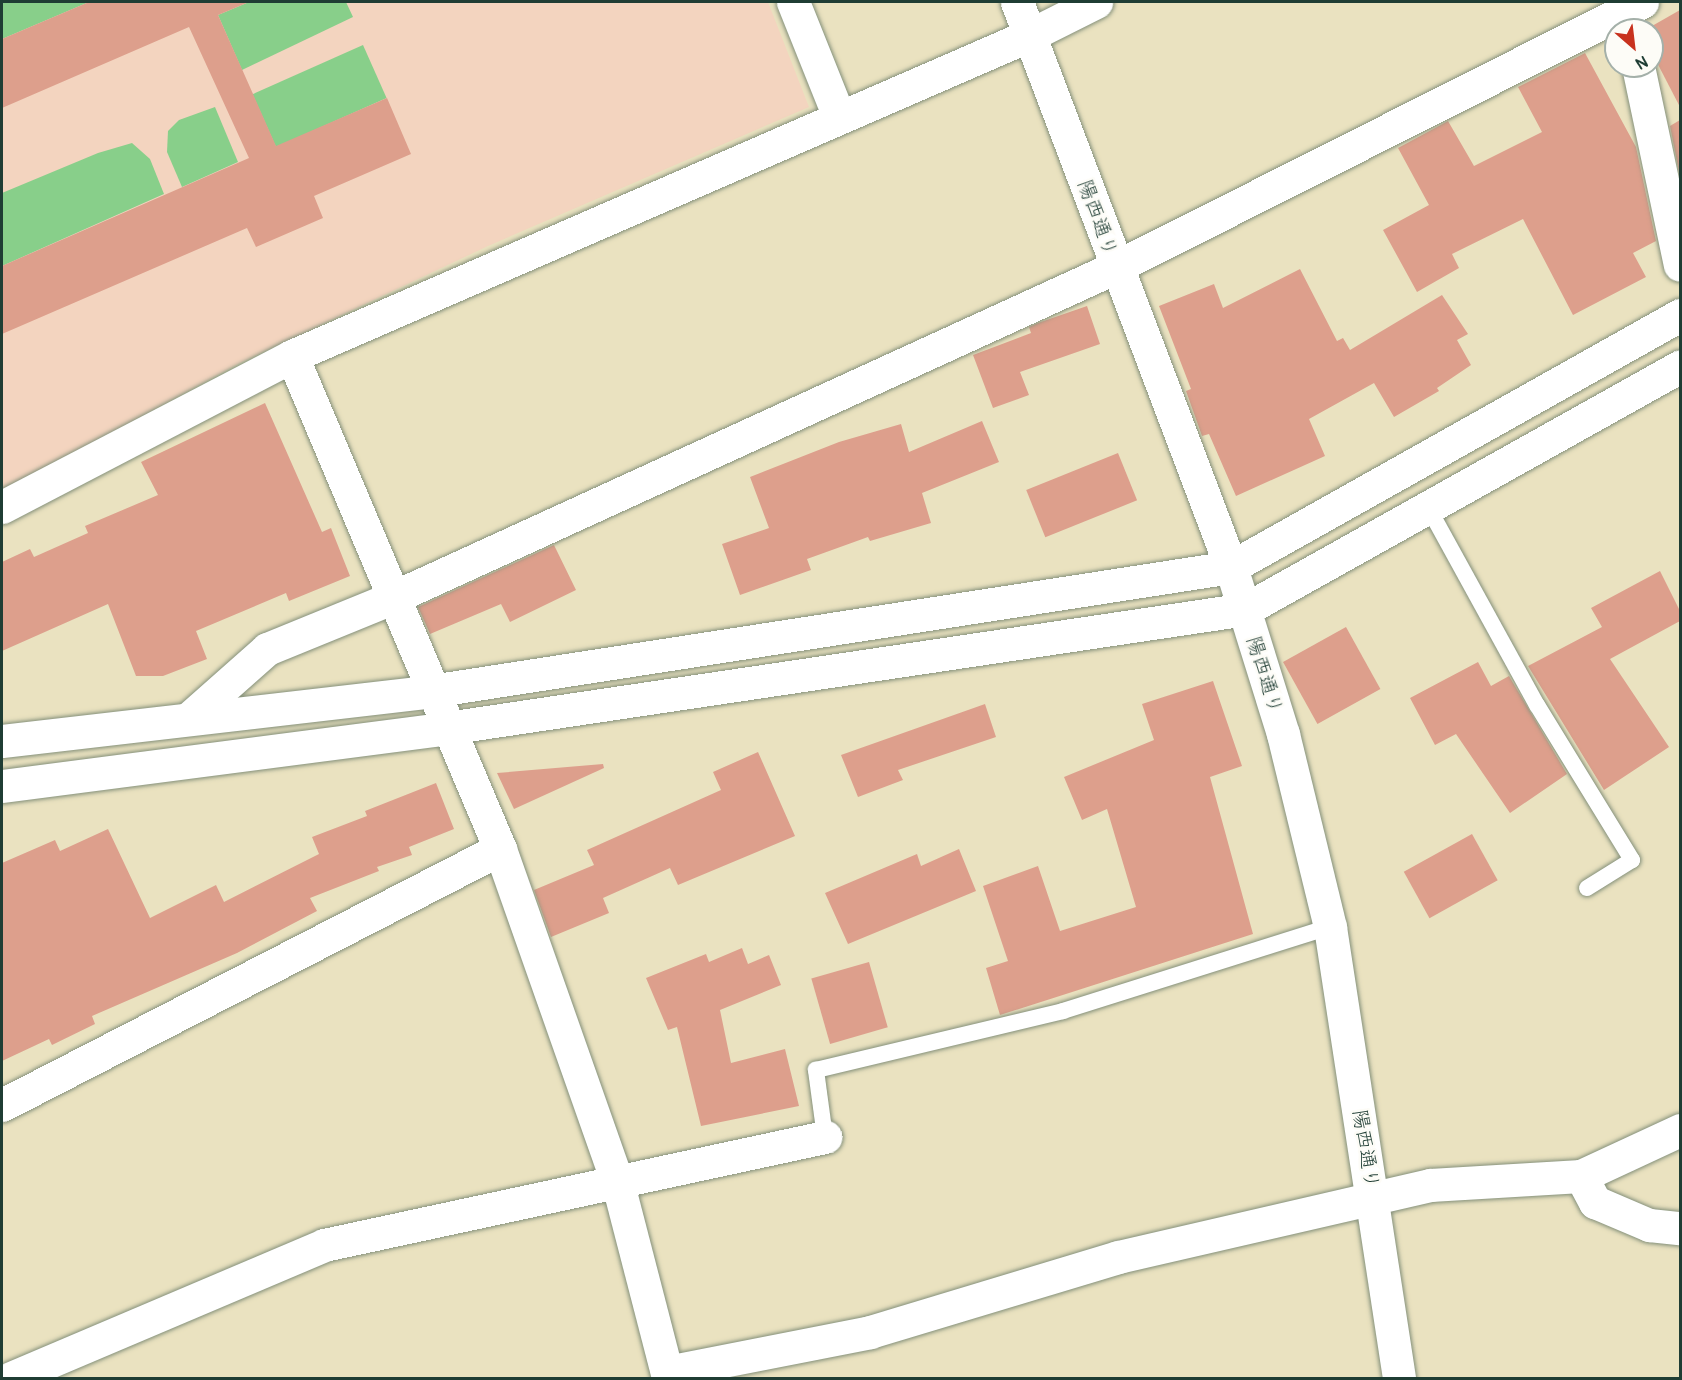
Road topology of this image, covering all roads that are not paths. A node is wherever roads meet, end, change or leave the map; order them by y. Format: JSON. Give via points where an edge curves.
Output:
{"nodes":[{"id":1,"x":794,"y":2,"type":"edge"},
{"id":2,"x":1017,"y":2,"type":"edge"},
{"id":3,"x":1096,"y":2,"type":"edge"},
{"id":4,"x":1630,"y":11,"type":"edge"},
{"id":5,"x":1030,"y":35,"type":"junction"},
{"id":6,"x":1641,"y":78,"type":"edge"},
{"id":7,"x":839,"y":117,"type":"junction"},
{"id":8,"x":1680,"y":265,"type":"edge"},
{"id":9,"x":1116,"y":267,"type":"junction"},
{"id":10,"x":1680,"y":315,"type":"edge"},
{"id":11,"x":292,"y":356,"type":"junction"},
{"id":12,"x":1680,"y":366,"type":"edge"},
{"id":13,"x":2,"y":507,"type":"edge"},
{"id":14,"x":1428,"y":507,"type":"junction"},
{"id":15,"x":1232,"y":567,"type":"junction"},
{"id":16,"x":392,"y":598,"type":"junction"},
{"id":17,"x":1246,"y":609,"type":"junction"},
{"id":18,"x":431,"y":691,"type":"junction"},
{"id":19,"x":188,"y":719,"type":"junction"},
{"id":20,"x":447,"y":728,"type":"junction"},
{"id":21,"x":2,"y":741,"type":"edge"},
{"id":22,"x":2,"y":786,"type":"edge"},
{"id":23,"x":500,"y":849,"type":"junction"},
{"id":24,"x":1587,"y":888,"type":"dead end"},
{"id":25,"x":1330,"y":927,"type":"junction"},
{"id":26,"x":2,"y":1105,"type":"edge"},
{"id":27,"x":1680,"y":1130,"type":"edge"},
{"id":28,"x":825,"y":1137,"type":"joint"},
{"id":29,"x":1581,"y":1176,"type":"junction"},
{"id":30,"x":618,"y":1184,"type":"junction"},
{"id":31,"x":1374,"y":1198,"type":"junction"},
{"id":32,"x":1680,"y":1228,"type":"edge"},
{"id":33,"x":668,"y":1375,"type":"edge"},
{"id":34,"x":11,"y":1378,"type":"edge"},
{"id":35,"x":1399,"y":1378,"type":"edge"}],
"edges":[{"from":1,"to":7,"type":"street"},
{"from":2,"to":5,"type":"street","name":"陽西通り"},
{"from":3,"to":5,"type":"street"},
{"from":4,"to":9,"type":"street"},
{"from":5,"to":7,"type":"street"},
{"from":5,"to":9,"type":"street","name":"陽西通り"},
{"from":6,"to":8,"type":"street"},
{"from":7,"to":11,"type":"street"},
{"from":9,"to":15,"type":"street","name":"陽西通り"},
{"from":9,"to":16,"type":"street"},
{"from":10,"to":15,"type":"street"},
{"from":11,"to":13,"type":"street"},
{"from":11,"to":16,"type":"street"},
{"from":12,"to":14,"type":"street"},
{"from":14,"to":17,"type":"street"},
{"from":14,"to":24,"type":"lane","via":[[1537,705],[1632,860]]},
{"from":15,"to":17,"type":"street","name":"陽西通り"},
{"from":15,"to":18,"type":"street"},
{"from":16,"to":18,"type":"street"},
{"from":16,"to":19,"type":"street","via":[[267,649]]},
{"from":17,"to":20,"type":"street"},
{"from":17,"to":25,"type":"street","name":"陽西通り","via":[[1286,745]]},
{"from":18,"to":19,"type":"street"},
{"from":18,"to":20,"type":"street"},
{"from":19,"to":21,"type":"street"},
{"from":20,"to":22,"type":"street"},
{"from":20,"to":23,"type":"street"},
{"from":23,"to":26,"type":"street"},
{"from":23,"to":30,"type":"street"},
{"from":25,"to":28,"type":"lane","via":[[1063,1011],[816,1070]]},
{"from":25,"to":31,"type":"street","name":"陽西通り"},
{"from":27,"to":29,"type":"street"},
{"from":28,"to":30,"type":"street"},
{"from":29,"to":31,"type":"street","via":[[1430,1185]]},
{"from":29,"to":32,"type":"street","via":[[1595,1202],[1649,1225]]},
{"from":30,"to":33,"type":"street"},
{"from":30,"to":34,"type":"street","via":[[324,1245]]},
{"from":31,"to":33,"type":"street","via":[[1118,1257],[870,1332]]},
{"from":31,"to":35,"type":"street","name":"陽西通り"}]}
